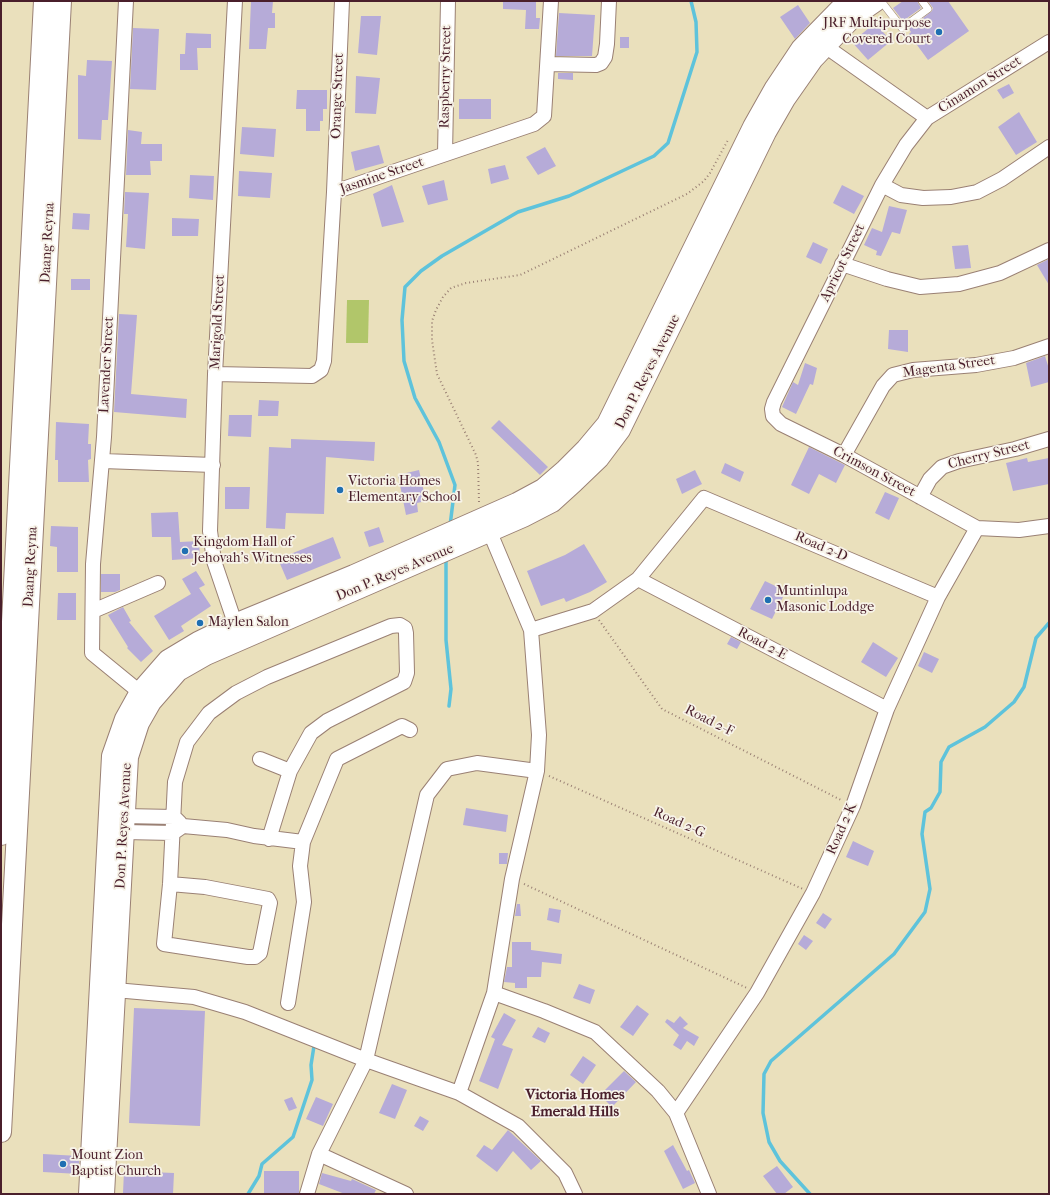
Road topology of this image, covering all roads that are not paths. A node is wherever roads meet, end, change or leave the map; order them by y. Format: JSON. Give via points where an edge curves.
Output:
{"nodes":[{"id":1,"x":44,"y":1,"type":"edge"},
{"id":2,"x":61,"y":1,"type":"edge"},
{"id":3,"x":126,"y":1,"type":"edge"},
{"id":4,"x":235,"y":1,"type":"edge"},
{"id":5,"x":342,"y":1,"type":"edge"},
{"id":6,"x":448,"y":1,"type":"edge"},
{"id":7,"x":550,"y":1,"type":"edge"},
{"id":8,"x":609,"y":1,"type":"edge"},
{"id":9,"x":851,"y":1,"type":"edge"},
{"id":10,"x":876,"y":1,"type":"edge"},
{"id":11,"x":881,"y":1,"type":"edge"},
{"id":12,"x":922,"y":1,"type":"edge"},
{"id":13,"x":819,"y":41,"type":"junction"},
{"id":14,"x":1049,"y":42,"type":"edge"},
{"id":15,"x":548,"y":64,"type":"junction"},
{"id":16,"x":927,"y":118,"type":"junction"},
{"id":17,"x":1049,"y":147,"type":"edge"},
{"id":18,"x":445,"y":154,"type":"junction"},
{"id":19,"x":882,"y":185,"type":"junction"},
{"id":20,"x":334,"y":192,"type":"junction"},
{"id":21,"x":1049,"y":250,"type":"edge"},
{"id":22,"x":842,"y":264,"type":"junction"},
{"id":23,"x":1049,"y":346,"type":"edge"},
{"id":24,"x":215,"y":374,"type":"junction"},
{"id":25,"x":773,"y":416,"type":"joint"},
{"id":26,"x":1049,"y":440,"type":"edge"},
{"id":27,"x":844,"y":455,"type":"junction"},
{"id":28,"x":102,"y":461,"type":"junction"},
{"id":29,"x":212,"y":465,"type":"junction"},
{"id":30,"x":920,"y":497,"type":"junction"},
{"id":31,"x":487,"y":525,"type":"junction"},
{"id":32,"x":1049,"y":526,"type":"edge"},
{"id":33,"x":977,"y":528,"type":"junction"},
{"id":34,"x":638,"y":579,"type":"junction"},
{"id":35,"x":158,"y":583,"type":"dead end"},
{"id":36,"x":938,"y":597,"type":"junction"},
{"id":37,"x":93,"y":611,"type":"junction"},
{"id":38,"x":531,"y":630,"type":"junction"},
{"id":39,"x":238,"y":631,"type":"junction"},
{"id":40,"x":13,"y":653,"type":"edge"},
{"id":41,"x":12,"y":685,"type":"edge"},
{"id":42,"x":146,"y":697,"type":"junction"},
{"id":43,"x":887,"y":709,"type":"junction"},
{"id":44,"x":410,"y":730,"type":"dead end"},
{"id":45,"x":260,"y":759,"type":"dead end"},
{"id":46,"x":290,"y":771,"type":"junction"},
{"id":47,"x":537,"y":771,"type":"junction"},
{"id":48,"x":124,"y":824,"type":"junction"},
{"id":49,"x":176,"y":825,"type":"junction"},
{"id":50,"x":1,"y":835,"type":"edge"},
{"id":51,"x":269,"y":838,"type":"junction"},
{"id":52,"x":303,"y":842,"type":"junction"},
{"id":53,"x":114,"y":860,"type":"junction"},
{"id":54,"x":170,"y":884,"type":"junction"},
{"id":55,"x":115,"y":990,"type":"junction"},
{"id":56,"x":494,"y":993,"type":"junction"},
{"id":57,"x":288,"y":1003,"type":"dead end"},
{"id":58,"x":366,"y":1060,"type":"junction"},
{"id":59,"x":459,"y":1093,"type":"junction"},
{"id":60,"x":676,"y":1113,"type":"junction"},
{"id":61,"x":1,"y":1132,"type":"edge"},
{"id":62,"x":319,"y":1154,"type":"junction"},
{"id":63,"x":89,"y":1194,"type":"edge"},
{"id":64,"x":104,"y":1194,"type":"edge"},
{"id":65,"x":307,"y":1194,"type":"edge"},
{"id":66,"x":406,"y":1194,"type":"edge"},
{"id":67,"x":575,"y":1194,"type":"edge"},
{"id":68,"x":709,"y":1194,"type":"edge"}],
"edges":[{"from":1,"to":40,"type":"street","name":"Daang Reyna"},
{"from":2,"to":40,"type":"street","name":"Daang Reyna"},
{"from":3,"to":28,"type":"street","name":"Lavender Street"},
{"from":4,"to":24,"type":"street","name":"Marigold Street"},
{"from":5,"to":20,"type":"street","name":"Orange Street"},
{"from":6,"to":18,"type":"street","name":"Raspberry Street"},
{"from":7,"to":15,"type":"street","name":"Jasmine Street"},
{"from":8,"to":15,"type":"street","via":[[607,44],[605,57],[600,63]]},
{"from":9,"to":13,"type":"street","name":"Don P. Reyes Avenue","via":[[842,7]]},
{"from":10,"to":13,"type":"street","name":"Don P. Reyes Avenue"},
{"from":11,"to":12,"type":"lane","via":[[902,28],[928,9]]},
{"from":13,"to":16,"type":"street","name":"Cinamon Street"},
{"from":13,"to":31,"type":"street","name":"Don P. Reyes Avenue","via":[[813,59],[766,132],[620,430],[599,458],[552,502]]},
{"from":14,"to":16,"type":"street","name":"Cinamon Street"},
{"from":15,"to":18,"type":"street","name":"Jasmine Street","via":[[544,116],[534,124]]},
{"from":16,"to":19,"type":"street","name":"Apricot Street","via":[[897,157]]},
{"from":17,"to":19,"type":"street","via":[[1002,180],[977,192],[951,197],[924,198],[900,195]]},
{"from":18,"to":20,"type":"street","name":"Jasmine Street"},
{"from":19,"to":22,"type":"street","name":"Apricot Street"},
{"from":20,"to":24,"type":"street","name":"Jasmine Street","via":[[324,361],[321,370],[312,376]]},
{"from":21,"to":22,"type":"street","via":[[1000,273],[959,284],[920,287]]},
{"from":22,"to":25,"type":"street","name":"Apricot Street","via":[[774,402]]},
{"from":23,"to":27,"type":"street","name":"Magenta Street","via":[[1014,358],[976,365],[913,370],[894,375],[883,386]]},
{"from":24,"to":29,"type":"street","name":"Marigold Street"},
{"from":25,"to":27,"type":"street","name":"Crimson Street","via":[[781,424]]},
{"from":26,"to":30,"type":"street","name":"Cherry Street","via":[[942,467],[930,479]]},
{"from":27,"to":30,"type":"street","name":"Crimson Street"},
{"from":28,"to":29,"type":"street"},
{"from":28,"to":37,"type":"street","name":"Lavender Street","via":[[93,564]]},
{"from":29,"to":39,"type":"street","name":"Marigold Street","via":[[211,546]]},
{"from":30,"to":33,"type":"street","name":"Crimson Street"},
{"from":31,"to":38,"type":"street"},
{"from":31,"to":39,"type":"street","name":"Don P. Reyes Avenue"},
{"from":32,"to":33,"type":"street","via":[[1019,530]]},
{"from":33,"to":36,"type":"street","name":"Road 2-K"},
{"from":34,"to":36,"type":"street","name":"Road 2-D","via":[[704,498]]},
{"from":34,"to":38,"type":"street","via":[[592,611]]},
{"from":34,"to":43,"type":"street","name":"Road 2-E"},
{"from":35,"to":37,"type":"street"},
{"from":36,"to":43,"type":"street","name":"Road 2-K"},
{"from":37,"to":42,"type":"street","name":"Lavender Street","via":[[92,653]]},
{"from":38,"to":47,"type":"street","via":[[539,728]]},
{"from":39,"to":42,"type":"street","name":"Don P. Reyes Avenue","via":[[178,671]]},
{"from":40,"to":41,"type":"street","name":"Daang Reyna"},
{"from":41,"to":50,"type":"street","name":"Daang Reyna"},
{"from":41,"to":61,"type":"street","name":"Daang Reyna"},
{"from":42,"to":48,"type":"street","name":"Don P. Reyes Avenue","via":[[128,757]]},
{"from":42,"to":53,"type":"street","name":"Don P. Reyes Avenue","via":[[124,719],[112,756]]},
{"from":43,"to":60,"type":"street","name":"Road 2-K","via":[[853,806],[813,893],[757,993]]},
{"from":44,"to":52,"type":"street","via":[[402,726],[336,759]]},
{"from":45,"to":46,"type":"street"},
{"from":46,"to":49,"type":"street","via":[[306,740],[319,727],[404,682],[407,674],[405,628],[400,625],[391,626],[267,678],[236,693],[209,713],[187,742],[179,762],[175,782]]},
{"from":46,"to":51,"type":"street"},
{"from":47,"to":56,"type":"street","via":[[512,878]]},
{"from":47,"to":58,"type":"street","via":[[477,763],[447,769],[427,795]]},
{"from":48,"to":49,"type":"street"},
{"from":48,"to":53,"type":"street","name":"Don P. Reyes Avenue"},
{"from":49,"to":51,"type":"street","via":[[227,830]]},
{"from":49,"to":54,"type":"street"},
{"from":51,"to":52,"type":"street"},
{"from":52,"to":57,"type":"street","via":[[300,866],[304,902]]},
{"from":53,"to":55,"type":"street","name":"Don P. Reyes Avenue"},
{"from":53,"to":63,"type":"street","name":"Don P. Reyes Avenue"},
{"from":54,"to":54,"type":"street","via":[[164,944],[254,958],[260,953],[270,903],[268,899],[205,887]]},
{"from":55,"to":58,"type":"street","via":[[194,997],[245,1012]]},
{"from":55,"to":64,"type":"street","name":"Don P. Reyes Avenue"},
{"from":56,"to":59,"type":"street"},
{"from":56,"to":60,"type":"street","via":[[595,1032],[658,1091]]},
{"from":58,"to":59,"type":"street"},
{"from":58,"to":62,"type":"street"},
{"from":59,"to":67,"type":"street","via":[[518,1126],[565,1173]]},
{"from":60,"to":68,"type":"street"},
{"from":62,"to":65,"type":"street"},
{"from":62,"to":66,"type":"street"}]}
